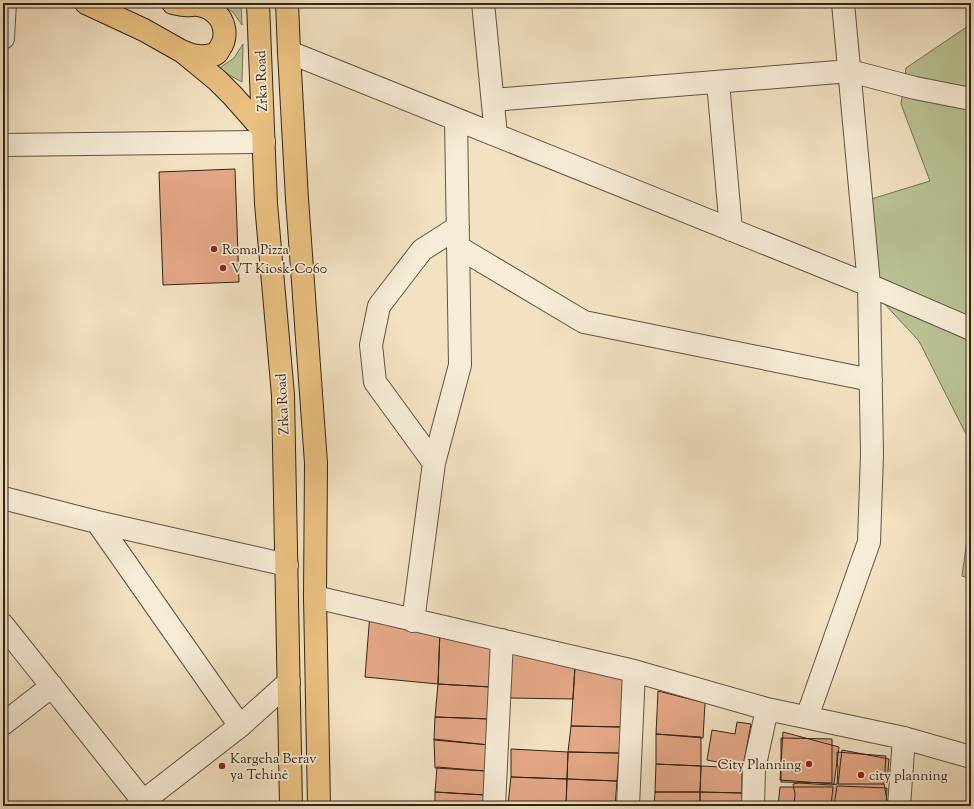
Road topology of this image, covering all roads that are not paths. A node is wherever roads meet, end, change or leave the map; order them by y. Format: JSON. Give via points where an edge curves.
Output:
{"nodes":[{"id":1,"x":5,"y":3,"type":"edge"},
{"id":2,"x":86,"y":3,"type":"edge"},
{"id":3,"x":173,"y":3,"type":"edge"},
{"id":4,"x":258,"y":3,"type":"edge"},
{"id":5,"x":287,"y":3,"type":"edge"},
{"id":6,"x":484,"y":3,"type":"edge"},
{"id":7,"x":844,"y":3,"type":"edge"},
{"id":8,"x":199,"y":4,"type":"edge"},
{"id":9,"x":3,"y":38,"type":"edge"},
{"id":10,"x":183,"y":52,"type":"junction"},
{"id":11,"x":289,"y":52,"type":"junction"},
{"id":12,"x":850,"y":71,"type":"junction"},
{"id":13,"x":718,"y":82,"type":"junction"},
{"id":14,"x":971,"y":99,"type":"edge"},
{"id":15,"x":493,"y":100,"type":"junction"},
{"id":16,"x":456,"y":119,"type":"junction"},
{"id":17,"x":496,"y":135,"type":"junction"},
{"id":18,"x":263,"y":136,"type":"junction"},
{"id":19,"x":3,"y":144,"type":"edge"},
{"id":20,"x":731,"y":230,"type":"junction"},
{"id":21,"x":458,"y":237,"type":"junction"},
{"id":22,"x":869,"y":285,"type":"junction"},
{"id":23,"x":971,"y":329,"type":"edge"},
{"id":24,"x":871,"y":380,"type":"junction"},
{"id":25,"x":434,"y":463,"type":"junction"},
{"id":26,"x":3,"y":498,"type":"edge"},
{"id":27,"x":97,"y":522,"type":"junction"},
{"id":28,"x":287,"y":565,"type":"junction"},
{"id":29,"x":315,"y":598,"type":"junction"},
{"id":30,"x":413,"y":621,"type":"junction"},
{"id":31,"x":3,"y":625,"type":"edge"},
{"id":32,"x":502,"y":640,"type":"junction"},
{"id":33,"x":634,"y":671,"type":"junction"},
{"id":34,"x":290,"y":682,"type":"junction"},
{"id":35,"x":52,"y":686,"type":"junction"},
{"id":36,"x":767,"y":709,"type":"junction"},
{"id":37,"x":807,"y":717,"type":"junction"},
{"id":38,"x":3,"y":724,"type":"edge"},
{"id":39,"x":240,"y":726,"type":"junction"},
{"id":40,"x":904,"y":738,"type":"junction"},
{"id":41,"x":971,"y":757,"type":"edge"},
{"id":42,"x":141,"y":804,"type":"edge"},
{"id":43,"x":291,"y":806,"type":"edge"},
{"id":44,"x":319,"y":806,"type":"edge"},
{"id":45,"x":494,"y":806,"type":"edge"},
{"id":46,"x":628,"y":806,"type":"edge"},
{"id":47,"x":753,"y":806,"type":"edge"},
{"id":48,"x":900,"y":806,"type":"edge"}],
"edges":[{"from":1,"to":9,"type":"street"},
{"from":2,"to":10,"type":"main road","via":[[144,30]]},
{"from":3,"to":8,"type":"main road","via":[[185,6]]},
{"from":4,"to":18,"type":"main road","name":"Zrka Road"},
{"from":5,"to":11,"type":"main road","name":"Zrka Road"},
{"from":6,"to":15,"type":"street"},
{"from":7,"to":12,"type":"street"},
{"from":8,"to":10,"type":"main road","via":[[215,12],[220,19],[224,27],[222,45],[217,53],[206,57]]},
{"from":10,"to":18,"type":"main road","via":[[233,96]]},
{"from":11,"to":16,"type":"street"},
{"from":11,"to":29,"type":"main road","name":"Zrka Road","via":[[316,464]]},
{"from":12,"to":13,"type":"street"},
{"from":12,"to":14,"type":"street"},
{"from":12,"to":22,"type":"street"},
{"from":13,"to":15,"type":"street"},
{"from":13,"to":20,"type":"street"},
{"from":15,"to":17,"type":"street"},
{"from":16,"to":17,"type":"street"},
{"from":16,"to":21,"type":"street"},
{"from":17,"to":20,"type":"street"},
{"from":18,"to":19,"type":"street"},
{"from":18,"to":28,"type":"main road","name":"Zrka Road","via":[[266,204],[283,395]]},
{"from":20,"to":22,"type":"street"},
{"from":21,"to":24,"type":"street","via":[[584,322]]},
{"from":21,"to":25,"type":"street","via":[[460,365]]},
{"from":21,"to":25,"type":"street","via":[[422,250],[379,306],[371,345],[375,382]]},
{"from":22,"to":23,"type":"street"},
{"from":22,"to":24,"type":"street"},
{"from":24,"to":37,"type":"street","via":[[869,542]]},
{"from":25,"to":30,"type":"street"},
{"from":26,"to":27,"type":"street"},
{"from":27,"to":28,"type":"street"},
{"from":27,"to":39,"type":"street"},
{"from":28,"to":34,"type":"main road","name":"Zrka Road"},
{"from":29,"to":30,"type":"street"},
{"from":29,"to":44,"type":"main road","name":"Zrka Road"},
{"from":30,"to":32,"type":"street"},
{"from":31,"to":35,"type":"street"},
{"from":32,"to":33,"type":"street"},
{"from":32,"to":45,"type":"street"},
{"from":33,"to":36,"type":"street"},
{"from":33,"to":46,"type":"street"},
{"from":34,"to":39,"type":"street"},
{"from":34,"to":43,"type":"main road","name":"Zrka Road"},
{"from":35,"to":38,"type":"street"},
{"from":35,"to":42,"type":"street"},
{"from":36,"to":37,"type":"street"},
{"from":36,"to":47,"type":"street","via":[[754,769]]},
{"from":37,"to":40,"type":"street"},
{"from":39,"to":42,"type":"street"},
{"from":40,"to":41,"type":"street"},
{"from":40,"to":48,"type":"street"}]}
